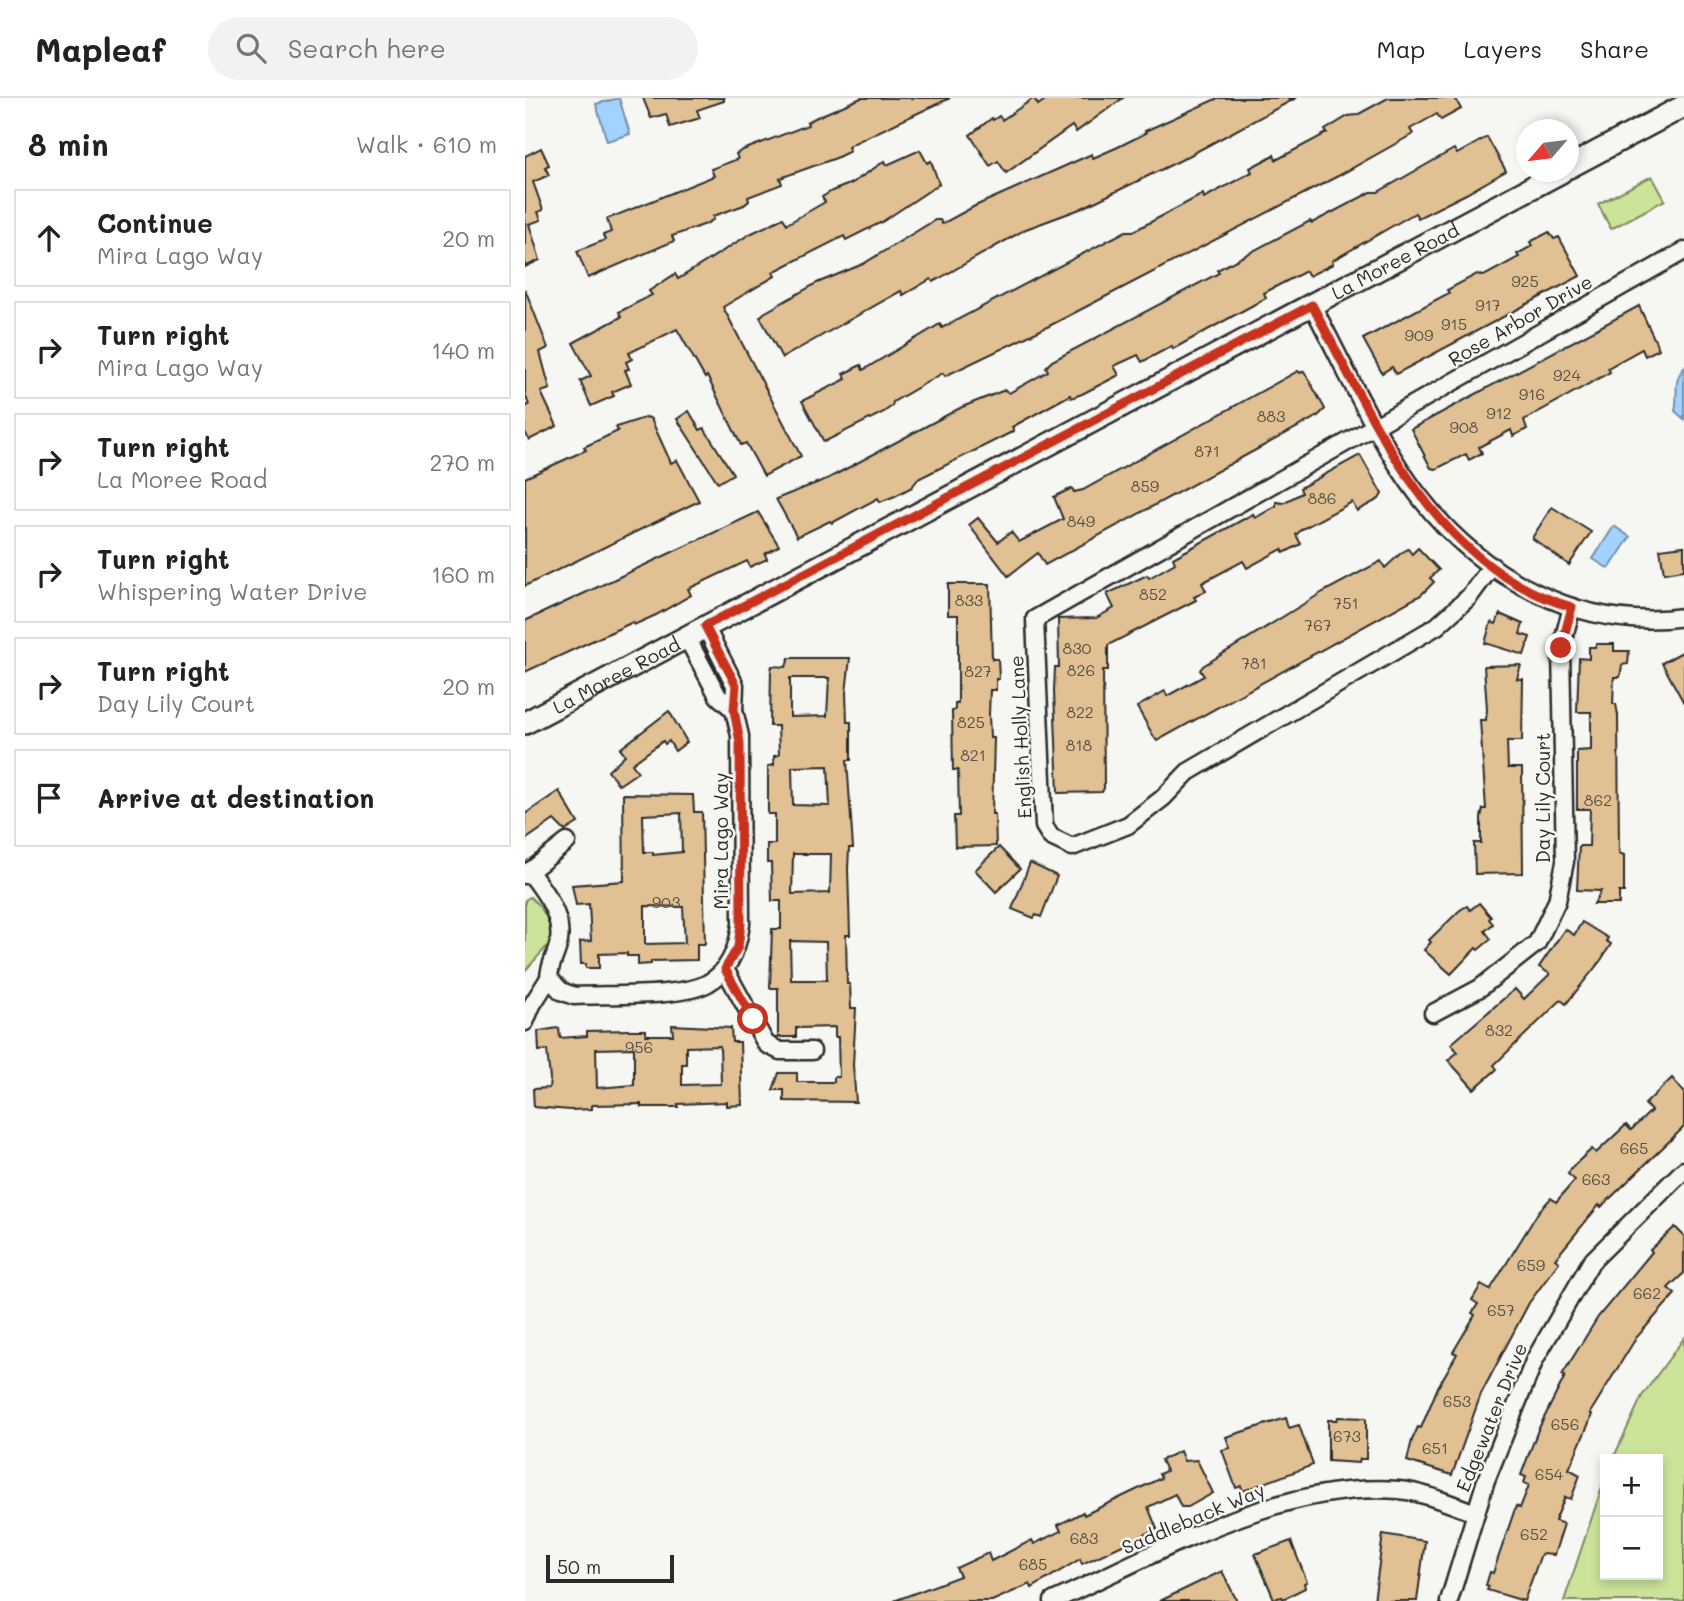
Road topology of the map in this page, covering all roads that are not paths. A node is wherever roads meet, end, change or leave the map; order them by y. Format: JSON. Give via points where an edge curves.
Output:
{"nodes":[{"id":1,"x":1684,"y":106,"type":"edge"},
{"id":2,"x":1579,"y":162,"type":"edge"},
{"id":3,"x":1542,"y":182,"type":"edge"},
{"id":4,"x":1684,"y":250,"type":"edge"},
{"id":5,"x":1312,"y":305,"type":"junction"},
{"id":6,"x":1377,"y":425,"type":"junction"},
{"id":7,"x":1492,"y":566,"type":"junction"},
{"id":8,"x":1572,"y":607,"type":"junction"},
{"id":9,"x":1684,"y":617,"type":"edge"},
{"id":10,"x":696,"y":631,"type":"junction"},
{"id":11,"x":525,"y":723,"type":"edge"},
{"id":12,"x":567,"y":842,"type":"dead end"},
{"id":13,"x":527,"y":873,"type":"edge"},
{"id":14,"x":725,"y":969,"type":"junction"},
{"id":15,"x":549,"y":978,"type":"junction"},
{"id":16,"x":1433,"y":1013,"type":"dead end"},
{"id":17,"x":525,"y":1022,"type":"edge"},
{"id":18,"x":812,"y":1051,"type":"dead end"},
{"id":19,"x":1684,"y":1170,"type":"edge"},
{"id":20,"x":1476,"y":1513,"type":"junction"},
{"id":21,"x":1053,"y":1601,"type":"edge"},
{"id":22,"x":1449,"y":1601,"type":"edge"}],
"edges":[{"from":1,"to":2,"type":"street"},
{"from":3,"to":5,"type":"street","name":"La Moree Road"},
{"from":4,"to":6,"type":"street","name":"Rose Arbor Drive"},
{"from":5,"to":6,"type":"street"},
{"from":5,"to":10,"type":"street","name":"La Moree Road"},
{"from":6,"to":7,"type":"street","via":[[1418,494],[1447,530]]},
{"from":6,"to":7,"type":"street","name":"English Holly Lane","via":[[1035,620],[1044,826],[1051,837],[1072,846],[1128,825],[1188,772],[1437,626],[1469,597]]},
{"from":7,"to":8,"type":"street","via":[[1549,601]]},
{"from":8,"to":9,"type":"street","via":[[1610,616]]},
{"from":8,"to":16,"type":"street","name":"Day Lily Court","via":[[1561,648],[1565,862],[1557,901],[1537,943],[1480,988]]},
{"from":10,"to":11,"type":"street","name":"La Moree Road"},
{"from":10,"to":14,"type":"street","name":"Mira Lago Way","via":[[718,696],[734,710],[740,736],[741,924],[738,947]]},
{"from":12,"to":13,"type":"street"},
{"from":13,"to":15,"type":"street","via":[[549,898],[557,922],[559,941],[549,964]]},
{"from":14,"to":15,"type":"street","via":[[708,983],[683,991],[574,996],[561,991]]},
{"from":14,"to":18,"type":"street","via":[[766,1044],[780,1051]]},
{"from":15,"to":17,"type":"street"},
{"from":19,"to":20,"type":"street","name":"Edgewater Drive","via":[[1591,1262],[1535,1359]]},
{"from":20,"to":21,"type":"street","name":"Saddleback Way","via":[[1402,1490],[1324,1491],[1245,1515]]},
{"from":20,"to":22,"type":"street","name":"Edgewater Drive"}]}
